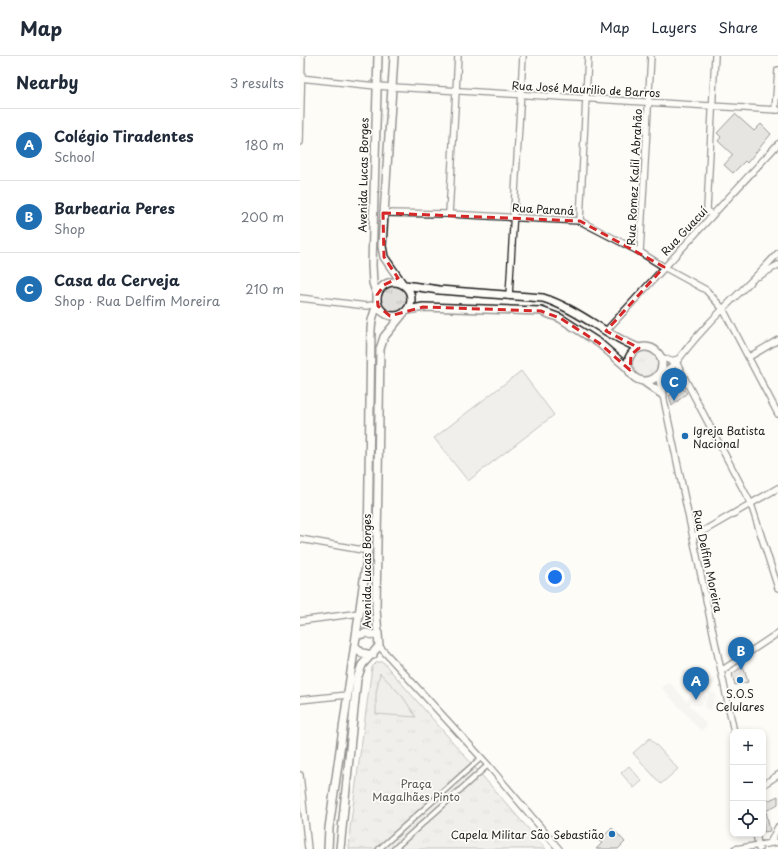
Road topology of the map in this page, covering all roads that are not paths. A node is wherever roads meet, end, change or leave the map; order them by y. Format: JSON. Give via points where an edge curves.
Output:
{"nodes":[{"id":1,"x":302,"y":56,"type":"edge"},
{"id":2,"x":378,"y":56,"type":"edge"},
{"id":3,"x":394,"y":56,"type":"edge"},
{"id":4,"x":458,"y":56,"type":"edge"},
{"id":5,"x":523,"y":56,"type":"edge"},
{"id":6,"x":588,"y":56,"type":"edge"},
{"id":7,"x":651,"y":56,"type":"edge"},
{"id":8,"x":715,"y":56,"type":"edge"},
{"id":9,"x":778,"y":70,"type":"edge"},
{"id":10,"x":300,"y":78,"type":"edge"},
{"id":11,"x":376,"y":86,"type":"junction"},
{"id":12,"x":392,"y":87,"type":"junction"},
{"id":13,"x":456,"y":90,"type":"junction"},
{"id":14,"x":520,"y":95,"type":"junction"},
{"id":15,"x":585,"y":99,"type":"junction"},
{"id":16,"x":649,"y":102,"type":"junction"},
{"id":17,"x":712,"y":106,"type":"junction"},
{"id":18,"x":777,"y":110,"type":"edge"},
{"id":19,"x":300,"y":142,"type":"edge"},
{"id":20,"x":778,"y":144,"type":"edge"},
{"id":21,"x":383,"y":213,"type":"junction"},
{"id":22,"x":449,"y":214,"type":"junction"},
{"id":23,"x":711,"y":216,"type":"junction"},
{"id":24,"x":513,"y":218,"type":"junction"},
{"id":25,"x":580,"y":222,"type":"junction"},
{"id":26,"x":640,"y":252,"type":"junction"},
{"id":27,"x":778,"y":253,"type":"edge"},
{"id":28,"x":778,"y":265,"type":"edge"},
{"id":29,"x":664,"y":267,"type":"junction"},
{"id":30,"x":755,"y":279,"type":"junction"},
{"id":31,"x":403,"y":284,"type":"junction"},
{"id":32,"x":377,"y":295,"type":"junction"},
{"id":33,"x":509,"y":296,"type":"junction"},
{"id":34,"x":300,"y":298,"type":"edge"},
{"id":35,"x":377,"y":304,"type":"junction"},
{"id":36,"x":723,"y":309,"type":"junction"},
{"id":37,"x":408,"y":310,"type":"junction"},
{"id":38,"x":402,"y":315,"type":"junction"},
{"id":39,"x":606,"y":331,"type":"junction"},
{"id":40,"x":778,"y":340,"type":"edge"},
{"id":41,"x":639,"y":348,"type":"junction"},
{"id":42,"x":661,"y":357,"type":"junction"},
{"id":43,"x":749,"y":357,"type":"junction"},
{"id":44,"x":677,"y":360,"type":"junction"},
{"id":45,"x":630,"y":370,"type":"junction"},
{"id":46,"x":660,"y":373,"type":"junction"},
{"id":47,"x":643,"y":381,"type":"junction"},
{"id":48,"x":662,"y":395,"type":"junction"},
{"id":49,"x":778,"y":413,"type":"edge"},
{"id":50,"x":778,"y":488,"type":"edge"},
{"id":51,"x":750,"y":504,"type":"junction"},
{"id":52,"x":693,"y":537,"type":"junction"},
{"id":53,"x":300,"y":539,"type":"edge"},
{"id":54,"x":368,"y":551,"type":"junction"},
{"id":55,"x":778,"y":588,"type":"edge"},
{"id":56,"x":360,"y":613,"type":"junction"},
{"id":57,"x":300,"y":621,"type":"edge"},
{"id":58,"x":778,"y":633,"type":"edge"},
{"id":59,"x":356,"y":636,"type":"junction"},
{"id":60,"x":377,"y":636,"type":"junction"},
{"id":61,"x":355,"y":646,"type":"junction"},
{"id":62,"x":379,"y":646,"type":"junction"},
{"id":63,"x":373,"y":655,"type":"junction"},
{"id":64,"x":721,"y":671,"type":"junction"},
{"id":65,"x":347,"y":695,"type":"junction"},
{"id":66,"x":300,"y":700,"type":"edge"},
{"id":67,"x":733,"y":729,"type":"edge"},
{"id":68,"x":481,"y":758,"type":"junction"},
{"id":69,"x":488,"y":765,"type":"junction"},
{"id":70,"x":300,"y":775,"type":"edge"},
{"id":71,"x":778,"y":775,"type":"edge"},
{"id":72,"x":766,"y":783,"type":"edge"},
{"id":73,"x":778,"y":826,"type":"edge"},
{"id":74,"x":757,"y":837,"type":"edge"},
{"id":75,"x":778,"y":842,"type":"edge"},
{"id":76,"x":770,"y":843,"type":"junction"},
{"id":77,"x":557,"y":847,"type":"edge"},
{"id":78,"x":759,"y":847,"type":"edge"},
{"id":79,"x":308,"y":849,"type":"edge"},
{"id":80,"x":324,"y":849,"type":"edge"},
{"id":81,"x":328,"y":849,"type":"edge"},
{"id":82,"x":340,"y":849,"type":"edge"},
{"id":83,"x":379,"y":849,"type":"edge"},
{"id":84,"x":394,"y":849,"type":"edge"},
{"id":85,"x":735,"y":849,"type":"edge"}],
"edges":[{"from":1,"to":10,"type":"street"},
{"from":2,"to":11,"type":"street","name":"Avenida Lucas Borges"},
{"from":3,"to":12,"type":"street","name":"Avenida Lucas Borges"},
{"from":4,"to":13,"type":"street"},
{"from":5,"to":14,"type":"street"},
{"from":6,"to":15,"type":"street"},
{"from":7,"to":16,"type":"street","name":"Rua Romez Kalil Abrahão"},
{"from":8,"to":17,"type":"street"},
{"from":9,"to":18,"type":"street"},
{"from":10,"to":11,"type":"street","name":"Rua José Maurilio de Barros"},
{"from":10,"to":19,"type":"street"},
{"from":11,"to":12,"type":"street","name":"Rua José Maurilio de Barros"},
{"from":11,"to":32,"type":"street","name":"Avenida Lucas Borges","via":[[372,265]]},
{"from":12,"to":13,"type":"street","name":"Rua José Maurilio de Barros"},
{"from":12,"to":21,"type":"street","name":"Avenida Lucas Borges"},
{"from":13,"to":14,"type":"street","name":"Rua José Maurilio de Barros"},
{"from":13,"to":22,"type":"street"},
{"from":14,"to":15,"type":"street","name":"Rua José Maurilio de Barros"},
{"from":14,"to":24,"type":"street"},
{"from":15,"to":16,"type":"street","name":"Rua José Maurilio de Barros"},
{"from":15,"to":25,"type":"street"},
{"from":16,"to":17,"type":"street","name":"Rua José Maurilio de Barros"},
{"from":16,"to":26,"type":"street","name":"Rua Romez Kalil Abrahão"},
{"from":17,"to":18,"type":"street","name":"Rua José Maurilio de Barros"},
{"from":17,"to":23,"type":"street","via":[[707,209]]},
{"from":20,"to":23,"type":"street","name":"Rua Guacuí"},
{"from":21,"to":22,"type":"street","name":"Rua Paraná"},
{"from":21,"to":31,"type":"street","name":"Avenida Lucas Borges","via":[[384,257]]},
{"from":22,"to":24,"type":"street","name":"Rua Paraná"},
{"from":23,"to":29,"type":"street","name":"Rua Guacuí"},
{"from":24,"to":25,"type":"street","name":"Rua Paraná"},
{"from":24,"to":33,"type":"street"},
{"from":25,"to":26,"type":"street","name":"Rua Paraná"},
{"from":26,"to":29,"type":"street","name":"Rua Paraná"},
{"from":27,"to":30,"type":"street"},
{"from":28,"to":30,"type":"street"},
{"from":29,"to":36,"type":"street","name":"Rua Paraná","via":[[706,290]]},
{"from":29,"to":39,"type":"street","name":"Rua Guacuí"},
{"from":30,"to":36,"type":"street"},
{"from":31,"to":32,"type":"street","via":[[389,282]]},
{"from":31,"to":33,"type":"street","via":[[438,290]]},
{"from":31,"to":37,"type":"street","via":[[411,297]]},
{"from":32,"to":35,"type":"street"},
{"from":33,"to":39,"type":"street","via":[[543,298],[556,302]]},
{"from":34,"to":35,"type":"street","via":[[367,306]]},
{"from":35,"to":38,"type":"street","via":[[382,312],[390,316]]},
{"from":35,"to":54,"type":"street","name":"Avenida Lucas Borges","via":[[372,320]]},
{"from":36,"to":43,"type":"street","name":"Rua Paraná"},
{"from":36,"to":44,"type":"street"},
{"from":37,"to":38,"type":"street"},
{"from":37,"to":45,"type":"street","via":[[423,307],[541,311],[560,318],[599,343]]},
{"from":38,"to":60,"type":"street","name":"Avenida Lucas Borges","via":[[384,337],[379,356]]},
{"from":39,"to":41,"type":"street"},
{"from":40,"to":43,"type":"street"},
{"from":41,"to":42,"type":"street","via":[[654,349]]},
{"from":41,"to":45,"type":"street","via":[[631,355],[628,365]]},
{"from":42,"to":44,"type":"street"},
{"from":42,"to":46,"type":"street"},
{"from":43,"to":49,"type":"street","name":"Rua Paraná"},
{"from":44,"to":46,"type":"street"},
{"from":44,"to":51,"type":"street"},
{"from":45,"to":47,"type":"street","via":[[635,377]]},
{"from":46,"to":47,"type":"street","via":[[652,380]]},
{"from":46,"to":48,"type":"street"},
{"from":47,"to":48,"type":"street"},
{"from":48,"to":52,"type":"street","name":"Rua Delfim Moreira"},
{"from":50,"to":51,"type":"street"},
{"from":51,"to":52,"type":"street"},
{"from":51,"to":55,"type":"street"},
{"from":52,"to":64,"type":"street","name":"Rua Delfim Moreira"},
{"from":53,"to":54,"type":"street"},
{"from":54,"to":56,"type":"street","name":"Avenida Lucas Borges"},
{"from":56,"to":57,"type":"street"},
{"from":56,"to":59,"type":"street","name":"Avenida Lucas Borges"},
{"from":58,"to":64,"type":"street"},
{"from":59,"to":60,"type":"street","via":[[366,633]]},
{"from":59,"to":61,"type":"street","name":"Avenida Lucas Borges"},
{"from":60,"to":62,"type":"street","name":"Avenida Lucas Borges"},
{"from":61,"to":63,"type":"street","via":[[362,653]]},
{"from":61,"to":65,"type":"street","name":"Avenida Lucas Borges"},
{"from":62,"to":63,"type":"street"},
{"from":62,"to":68,"type":"street"},
{"from":63,"to":82,"type":"street","via":[[362,666],[355,686]]},
{"from":64,"to":67,"type":"street","name":"Rua Delfim Moreira"},
{"from":65,"to":66,"type":"street"},
{"from":65,"to":81,"type":"street","name":"Avenida Lucas Borges"},
{"from":68,"to":69,"type":"street"},
{"from":68,"to":83,"type":"street"},
{"from":69,"to":77,"type":"street"},
{"from":69,"to":84,"type":"street"},
{"from":70,"to":79,"type":"street"},
{"from":71,"to":72,"type":"street"},
{"from":73,"to":76,"type":"street"},
{"from":74,"to":78,"type":"street"},
{"from":75,"to":76,"type":"street"},
{"from":76,"to":78,"type":"street"},
{"from":78,"to":85,"type":"street"},
{"from":80,"to":81,"type":"street"}]}
